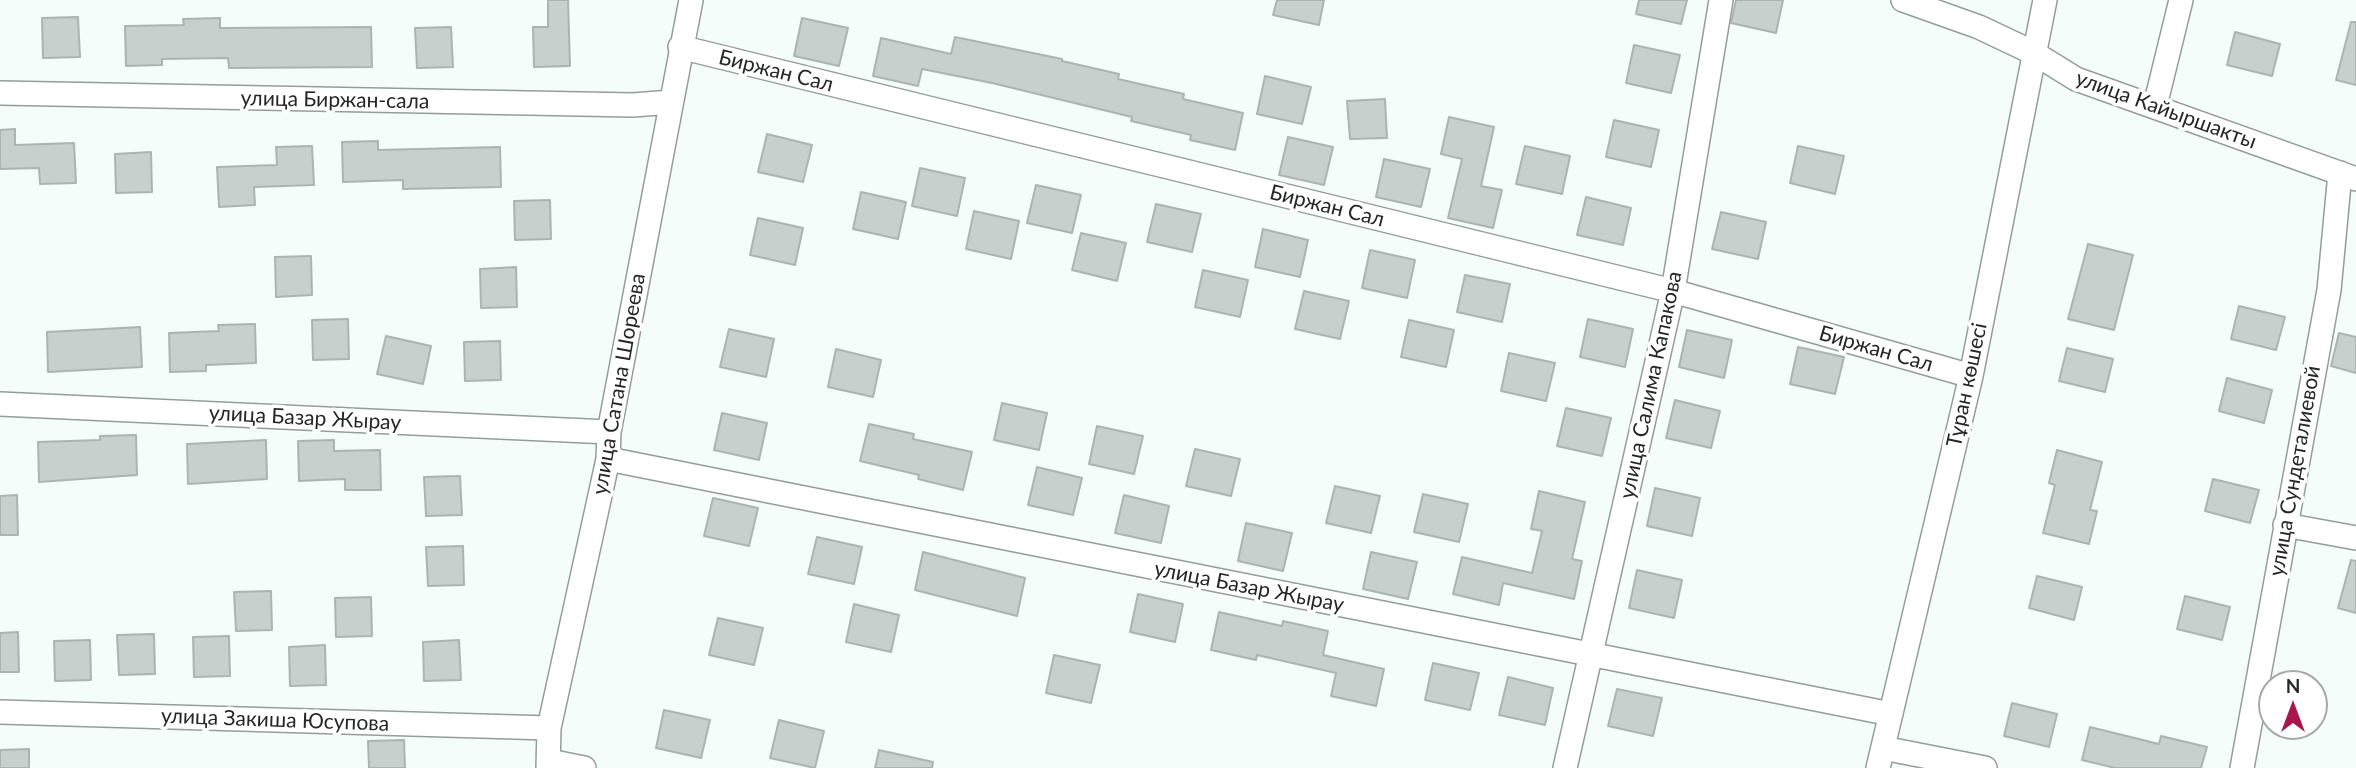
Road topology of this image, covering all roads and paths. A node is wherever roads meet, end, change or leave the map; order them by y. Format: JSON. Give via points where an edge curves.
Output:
{"nodes":[{"id":1,"x":691,"y":0,"type":"edge"},
{"id":2,"x":1721,"y":0,"type":"edge"},
{"id":3,"x":1903,"y":0,"type":"edge"},
{"id":4,"x":2045,"y":0,"type":"edge"},
{"id":5,"x":2181,"y":0,"type":"edge"},
{"id":6,"x":680,"y":47,"type":"junction"},
{"id":7,"x":2034,"y":53,"type":"junction"},
{"id":8,"x":0,"y":93,"type":"edge"},
{"id":9,"x":671,"y":102,"type":"junction"},
{"id":10,"x":2155,"y":106,"type":"junction"},
{"id":11,"x":2348,"y":176,"type":"edge"},
{"id":12,"x":1673,"y":291,"type":"junction"},
{"id":13,"x":1971,"y":376,"type":"junction"},
{"id":14,"x":0,"y":404,"type":"edge"},
{"id":15,"x":609,"y":432,"type":"junction"},
{"id":16,"x":608,"y":459,"type":"junction"},
{"id":17,"x":2285,"y":525,"type":"junction"},
{"id":18,"x":2356,"y":538,"type":"edge"},
{"id":19,"x":1591,"y":655,"type":"junction"},
{"id":20,"x":0,"y":712,"type":"edge"},
{"id":21,"x":1891,"y":715,"type":"junction"},
{"id":22,"x":549,"y":728,"type":"junction"},
{"id":23,"x":1881,"y":758,"type":"edge"},
{"id":24,"x":549,"y":765,"type":"edge"},
{"id":25,"x":584,"y":768,"type":"edge"},
{"id":26,"x":1565,"y":768,"type":"edge"},
{"id":27,"x":1985,"y":768,"type":"edge"},
{"id":28,"x":2242,"y":768,"type":"edge"}],
"edges":[{"from":1,"to":6,"type":"street","name":"улица Сатана Шореева"},
{"from":2,"to":12,"type":"street","name":"улица Салима Капакова"},
{"from":3,"to":7,"type":"street","name":"улица Кайыршакты"},
{"from":4,"to":7,"type":"street","name":"Тұран көшесі"},
{"from":5,"to":10,"type":"street"},
{"from":6,"to":9,"type":"street","name":"улица Сатана Шореева"},
{"from":6,"to":12,"type":"street","name":"Биржан Сал"},
{"from":7,"to":10,"type":"street","name":"улица Кайыршакты","via":[[2077,79]]},
{"from":7,"to":13,"type":"street","name":"Тұран көшесі"},
{"from":8,"to":9,"type":"street","name":"улица Биржан-сала","via":[[633,105]]},
{"from":9,"to":15,"type":"street","name":"улица Сатана Шореева"},
{"from":10,"to":11,"type":"street","name":"улица Кайыршакты"},
{"from":11,"to":17,"type":"street","name":"улица Сундеталиевой"},
{"from":12,"to":13,"type":"street","name":"Биржан Сал"},
{"from":12,"to":19,"type":"street","name":"улица Салима Капакова"},
{"from":13,"to":21,"type":"street","name":"Тұран көшесі"},
{"from":14,"to":15,"type":"street","name":"улица Базар Жырау"},
{"from":15,"to":16,"type":"street","name":"улица Сатана Шореева"},
{"from":16,"to":19,"type":"street","name":"улица Базар Жырау"},
{"from":16,"to":22,"type":"street","name":"улица Сатана Шореева"},
{"from":17,"to":18,"type":"street"},
{"from":17,"to":28,"type":"street","name":"улица Сундеталиевой"},
{"from":19,"to":21,"type":"street","name":"улица Базар Жырау"},
{"from":19,"to":26,"type":"street","name":"улица Салима Капакова"},
{"from":20,"to":22,"type":"street","name":"улица Закиша Юсупова"},
{"from":21,"to":23,"type":"street","name":"Тұран көшесі"},
{"from":22,"to":24,"type":"street","name":"улица Сатана Шореева"},
{"from":23,"to":27,"type":"street"},
{"from":24,"to":25,"type":"street"}]}
